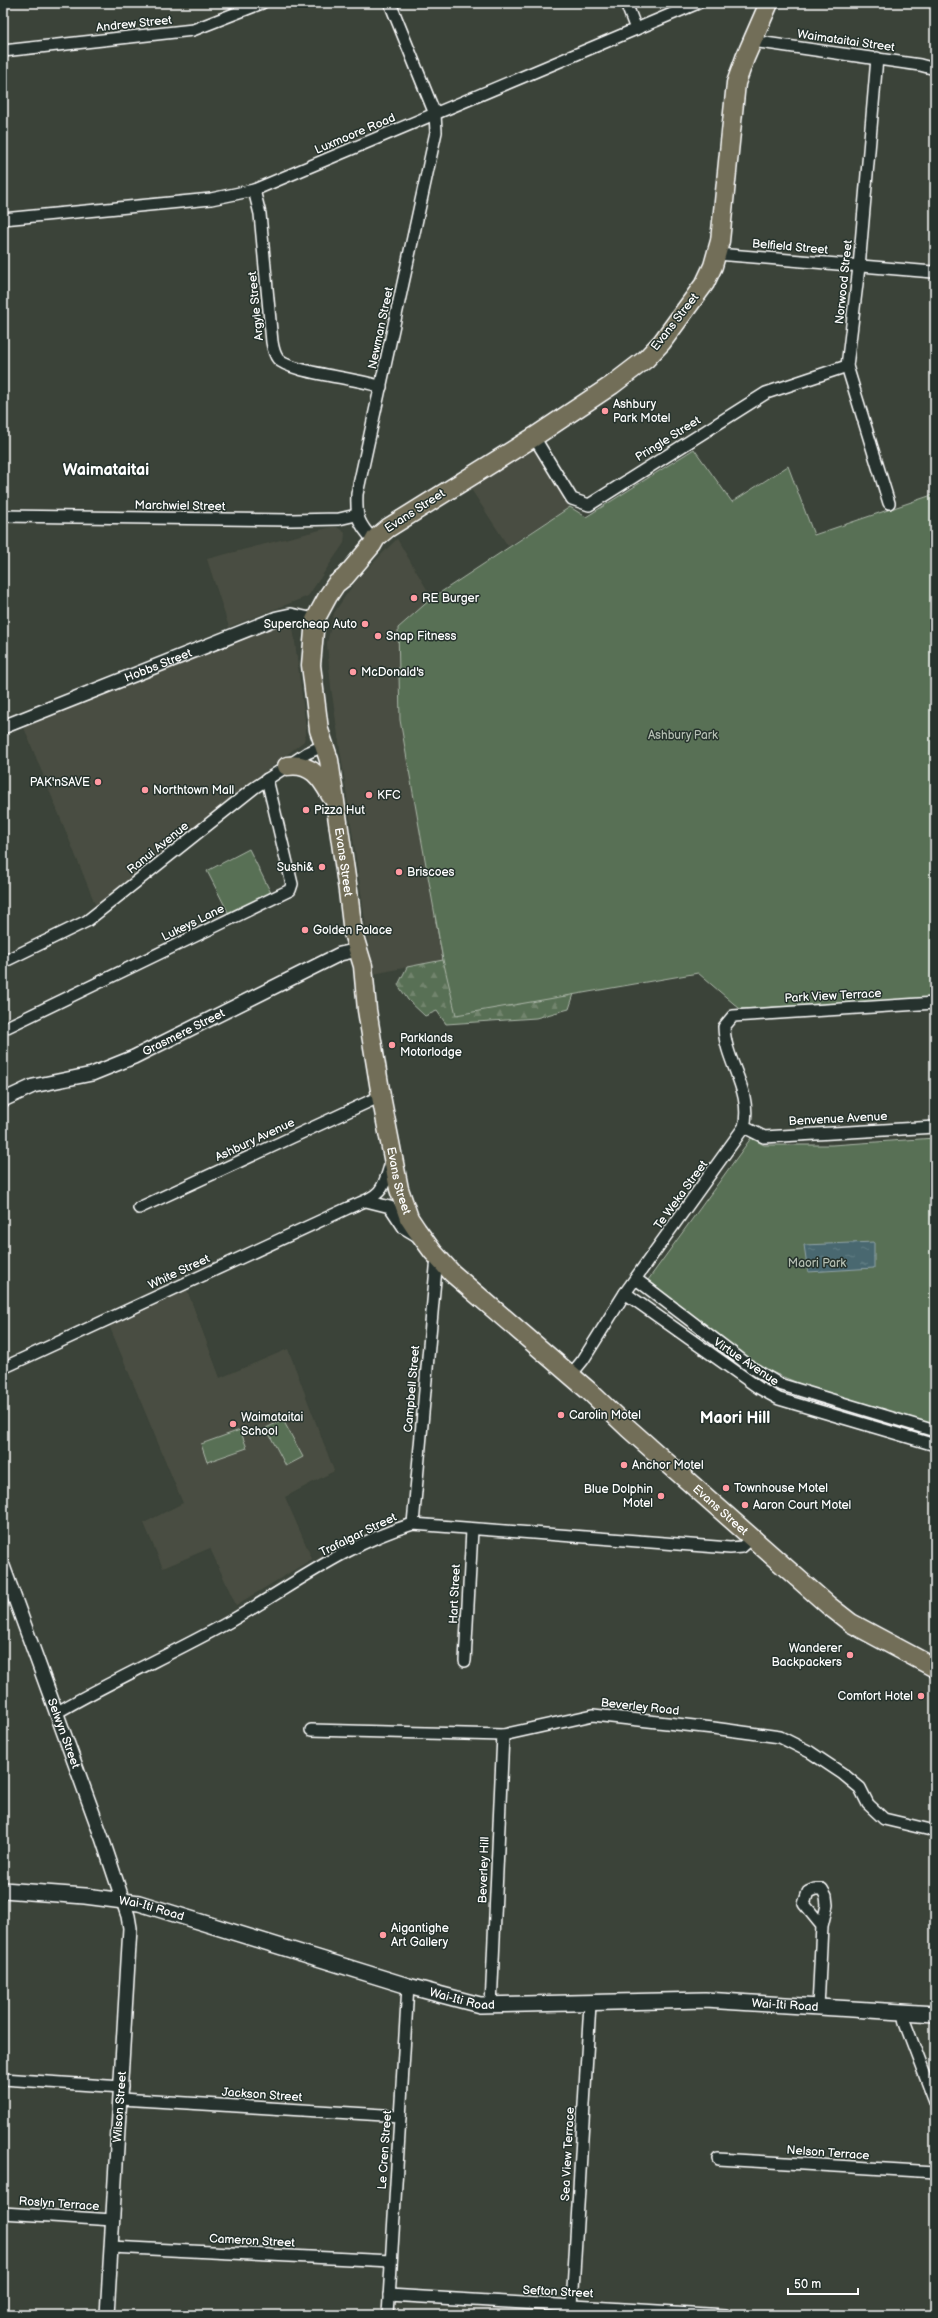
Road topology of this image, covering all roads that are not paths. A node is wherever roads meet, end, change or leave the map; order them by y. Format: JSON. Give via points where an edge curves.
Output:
{"nodes":[{"id":1,"x":262,"y":3,"type":"edge"},
{"id":2,"x":390,"y":3,"type":"edge"},
{"id":3,"x":626,"y":3,"type":"edge"},
{"id":4,"x":698,"y":3,"type":"edge"},
{"id":5,"x":769,"y":3,"type":"edge"},
{"id":6,"x":636,"y":29,"type":"junction"},
{"id":7,"x":752,"y":41,"type":"junction"},
{"id":8,"x":3,"y":51,"type":"edge"},
{"id":9,"x":877,"y":58,"type":"junction"},
{"id":10,"x":935,"y":69,"type":"edge"},
{"id":11,"x":435,"y":114,"type":"junction"},
{"id":12,"x":254,"y":190,"type":"junction"},
{"id":13,"x":3,"y":219,"type":"edge"},
{"id":14,"x":717,"y":254,"type":"junction"},
{"id":15,"x":859,"y":266,"type":"junction"},
{"id":16,"x":933,"y":272,"type":"dead end"},
{"id":17,"x":847,"y":366,"type":"junction"},
{"id":18,"x":381,"y":387,"type":"junction"},
{"id":19,"x":534,"y":437,"type":"junction"},
{"id":20,"x":889,"y":503,"type":"dead end"},
{"id":21,"x":356,"y":515,"type":"junction"},
{"id":22,"x":3,"y":516,"type":"edge"},
{"id":23,"x":374,"y":541,"type":"junction"},
{"id":24,"x":315,"y":620,"type":"junction"},
{"id":25,"x":3,"y":727,"type":"edge"},
{"id":26,"x":324,"y":746,"type":"junction"},
{"id":27,"x":287,"y":766,"type":"junction"},
{"id":28,"x":267,"y":779,"type":"junction"},
{"id":29,"x":334,"y":801,"type":"junction"},
{"id":30,"x":358,"y":950,"type":"junction"},
{"id":31,"x":3,"y":962,"type":"edge"},
{"id":32,"x":935,"y":1003,"type":"edge"},
{"id":33,"x":733,"y":1016,"type":"joint"},
{"id":34,"x":3,"y":1029,"type":"edge"},
{"id":35,"x":381,"y":1096,"type":"junction"},
{"id":36,"x":3,"y":1100,"type":"edge"},
{"id":37,"x":935,"y":1126,"type":"edge"},
{"id":38,"x":744,"y":1127,"type":"junction"},
{"id":39,"x":392,"y":1160,"type":"junction"},
{"id":40,"x":366,"y":1201,"type":"junction"},
{"id":41,"x":139,"y":1208,"type":"dead end"},
{"id":42,"x":425,"y":1241,"type":"junction"},
{"id":43,"x":437,"y":1257,"type":"junction"},
{"id":44,"x":636,"y":1279,"type":"junction"},
{"id":45,"x":625,"y":1293,"type":"junction"},
{"id":46,"x":3,"y":1368,"type":"edge"},
{"id":47,"x":570,"y":1376,"type":"junction"},
{"id":48,"x":935,"y":1431,"type":"edge"},
{"id":49,"x":935,"y":1445,"type":"edge"},
{"id":50,"x":414,"y":1524,"type":"junction"},
{"id":51,"x":472,"y":1530,"type":"junction"},
{"id":52,"x":752,"y":1538,"type":"junction"},
{"id":53,"x":3,"y":1566,"type":"edge"},
{"id":54,"x":465,"y":1661,"type":"dead end"},
{"id":55,"x":935,"y":1668,"type":"edge"},
{"id":56,"x":56,"y":1713,"type":"junction"},
{"id":57,"x":311,"y":1730,"type":"dead end"},
{"id":58,"x":503,"y":1735,"type":"junction"},
{"id":59,"x":935,"y":1831,"type":"edge"},
{"id":60,"x":3,"y":1890,"type":"edge"},
{"id":61,"x":123,"y":1900,"type":"junction"},
{"id":62,"x":822,"y":1926,"type":"dead end"},
{"id":63,"x":408,"y":1986,"type":"junction"},
{"id":64,"x":590,"y":2004,"type":"junction"},
{"id":65,"x":491,"y":2006,"type":"junction"},
{"id":66,"x":818,"y":2007,"type":"junction"},
{"id":67,"x":903,"y":2012,"type":"junction"},
{"id":68,"x":935,"y":2014,"type":"edge"},
{"id":69,"x":3,"y":2079,"type":"edge"},
{"id":70,"x":122,"y":2093,"type":"junction"},
{"id":71,"x":935,"y":2102,"type":"edge"},
{"id":72,"x":400,"y":2116,"type":"junction"},
{"id":73,"x":718,"y":2159,"type":"dead end"},
{"id":74,"x":935,"y":2172,"type":"edge"},
{"id":75,"x":3,"y":2213,"type":"edge"},
{"id":76,"x":113,"y":2220,"type":"junction"},
{"id":77,"x":111,"y":2247,"type":"junction"},
{"id":78,"x":391,"y":2261,"type":"junction"},
{"id":79,"x":389,"y":2295,"type":"junction"},
{"id":80,"x":572,"y":2306,"type":"junction"},
{"id":81,"x":626,"y":2312,"type":"edge"},
{"id":82,"x":107,"y":2315,"type":"edge"},
{"id":83,"x":388,"y":2315,"type":"edge"},
{"id":84,"x":725,"y":2315,"type":"edge"}],
"edges":[{"from":1,"to":8,"type":"street","name":"Andrew Street","via":[[193,30]]},
{"from":2,"to":11,"type":"street"},
{"from":3,"to":6,"type":"street"},
{"from":4,"to":6,"type":"street","name":"Luxmoore Road"},
{"from":5,"to":7,"type":"highway","name":"Evans Street"},
{"from":6,"to":11,"type":"street","name":"Luxmoore Road"},
{"from":7,"to":9,"type":"street","name":"Waimataitai Street"},
{"from":7,"to":14,"type":"highway","name":"Evans Street","via":[[736,83]]},
{"from":9,"to":10,"type":"street","name":"Waimataitai Street"},
{"from":9,"to":15,"type":"street","name":"Norwood Street"},
{"from":11,"to":12,"type":"street","name":"Luxmoore Road"},
{"from":11,"to":18,"type":"street","name":"Newman Street","via":[[436,132]]},
{"from":12,"to":13,"type":"street","name":"Luxmoore Road","via":[[211,198]]},
{"from":12,"to":18,"type":"street","name":"Argyle Street","via":[[260,214],[272,342],[279,359],[292,367],[368,382]]},
{"from":14,"to":15,"type":"street","name":"Belfield Street"},
{"from":14,"to":19,"type":"highway","name":"Evans Street","via":[[698,292],[646,360],[612,386]]},
{"from":15,"to":16,"type":"street","name":"Belfield Street"},
{"from":15,"to":17,"type":"street","name":"Norwood Street"},
{"from":17,"to":19,"type":"street","name":"Pringle Street","via":[[766,393],[588,505],[572,499]]},
{"from":17,"to":20,"type":"street","name":"Norwood Street"},
{"from":18,"to":21,"type":"street","name":"Newman Street","via":[[357,494]]},
{"from":19,"to":23,"type":"highway","name":"Evans Street","via":[[406,515]]},
{"from":21,"to":22,"type":"street","name":"Marchwiel Street","via":[[339,519],[291,520]]},
{"from":21,"to":23,"type":"street","via":[[361,526]]},
{"from":23,"to":24,"type":"highway","name":"Evans Street","via":[[336,584]]},
{"from":24,"to":25,"type":"street","name":"Hobbs Street","via":[[291,615],[277,618]]},
{"from":24,"to":26,"type":"highway","name":"Evans Street","via":[[311,665],[317,716]]},
{"from":26,"to":27,"type":"street","name":"Ranui Avenue"},
{"from":26,"to":29,"type":"highway","name":"Evans Street","via":[[329,760]]},
{"from":27,"to":28,"type":"street","name":"Ranui Avenue"},
{"from":27,"to":29,"type":"highway","via":[[296,764],[311,768],[324,782]]},
{"from":28,"to":31,"type":"street","name":"Ranui Avenue","via":[[88,921]]},
{"from":28,"to":34,"type":"street","name":"Lukeys Lane","via":[[292,884],[290,890]]},
{"from":29,"to":30,"type":"highway","name":"Evans Street","via":[[348,905]]},
{"from":30,"to":35,"type":"highway","name":"Evans Street"},
{"from":30,"to":36,"type":"street","name":"Grasmere Street","via":[[340,954],[134,1057],[92,1074],[33,1086]]},
{"from":32,"to":33,"type":"street","name":"Park View Terrace"},
{"from":33,"to":38,"type":"street","name":"Te Weka Street","via":[[724,1027],[724,1042],[744,1094],[747,1115]]},
{"from":35,"to":39,"type":"highway","name":"Evans Street"},
{"from":35,"to":41,"type":"street","name":"Ashbury Avenue"},
{"from":37,"to":38,"type":"street","name":"Benvenue Avenue","via":[[764,1136]]},
{"from":38,"to":44,"type":"street","name":"Te Weka Street"},
{"from":39,"to":40,"type":"street","name":"White Street","via":[[381,1192]]},
{"from":39,"to":42,"type":"highway","name":"Evans Street","via":[[404,1204]]},
{"from":40,"to":42,"type":"street","via":[[390,1207],[404,1228]]},
{"from":40,"to":46,"type":"street","name":"White Street"},
{"from":42,"to":43,"type":"highway","name":"Evans Street"},
{"from":43,"to":47,"type":"highway","name":"Evans Street"},
{"from":43,"to":50,"type":"street","name":"Campbell Street"},
{"from":44,"to":45,"type":"street","name":"Te Weka Street"},
{"from":44,"to":48,"type":"street","name":"Virtue Avenue","via":[[751,1367],[779,1384]]},
{"from":45,"to":47,"type":"street","name":"Te Weka Street"},
{"from":45,"to":49,"type":"street","name":"Virtue Avenue","via":[[779,1399]]},
{"from":47,"to":52,"type":"highway","name":"Evans Street"},
{"from":50,"to":51,"type":"street","name":"Trafalgar Street"},
{"from":50,"to":56,"type":"street","name":"Trafalgar Street","via":[[392,1530],[329,1562],[228,1622]]},
{"from":51,"to":52,"type":"street","name":"Trafalgar Street","via":[[730,1548],[742,1546]]},
{"from":51,"to":54,"type":"street","name":"Hart Street"},
{"from":52,"to":55,"type":"highway","name":"Evans Street","via":[[846,1619]]},
{"from":53,"to":56,"type":"street","name":"Selwyn Street"},
{"from":56,"to":61,"type":"street","name":"Selwyn Street"},
{"from":57,"to":58,"type":"street","name":"Beverley Road"},
{"from":58,"to":59,"type":"street","name":"Beverley Road","via":[[593,1716],[713,1728],[780,1738],[810,1752],[843,1774],[860,1788],[868,1804],[884,1819]]},
{"from":58,"to":65,"type":"street","name":"Beverley Hill"},
{"from":60,"to":61,"type":"main road","name":"Wai-Iti Road"},
{"from":61,"to":63,"type":"main road","name":"Wai-Iti Road"},
{"from":61,"to":70,"type":"street","name":"Wilson Street","via":[[130,1932]]},
{"from":62,"to":66,"type":"street"},
{"from":63,"to":65,"type":"main road","name":"Wai-Iti Road","via":[[465,2003]]},
{"from":63,"to":72,"type":"street","name":"Le Cren Street"},
{"from":64,"to":65,"type":"main road","name":"Wai-Iti Road"},
{"from":64,"to":66,"type":"main road","name":"Wai-Iti Road","via":[[705,2000]]},
{"from":64,"to":80,"type":"street","name":"Sea View Terrace"},
{"from":66,"to":67,"type":"main road","name":"Wai-Iti Road"},
{"from":67,"to":68,"type":"main road","name":"Wai-Iti Road"},
{"from":67,"to":71,"type":"street"},
{"from":69,"to":70,"type":"street","name":"Jackson Street"},
{"from":70,"to":72,"type":"street","name":"Jackson Street"},
{"from":70,"to":76,"type":"street","name":"Wilson Street"},
{"from":72,"to":78,"type":"street","name":"Le Cren Street"},
{"from":73,"to":74,"type":"street","name":"Nelson Terrace"},
{"from":75,"to":76,"type":"street","name":"Roslyn Terrace"},
{"from":76,"to":77,"type":"street","name":"Wilson Street"},
{"from":77,"to":78,"type":"street","name":"Cameron Street"},
{"from":77,"to":82,"type":"street","name":"Wilson Street"},
{"from":78,"to":79,"type":"street","name":"Le Cren Street"},
{"from":79,"to":80,"type":"street","name":"Sefton Street"},
{"from":79,"to":83,"type":"street","name":"Le Cren Street"},
{"from":80,"to":81,"type":"street","name":"Sefton Street"},
{"from":81,"to":84,"type":"street","name":"Sefton Street"}]}
